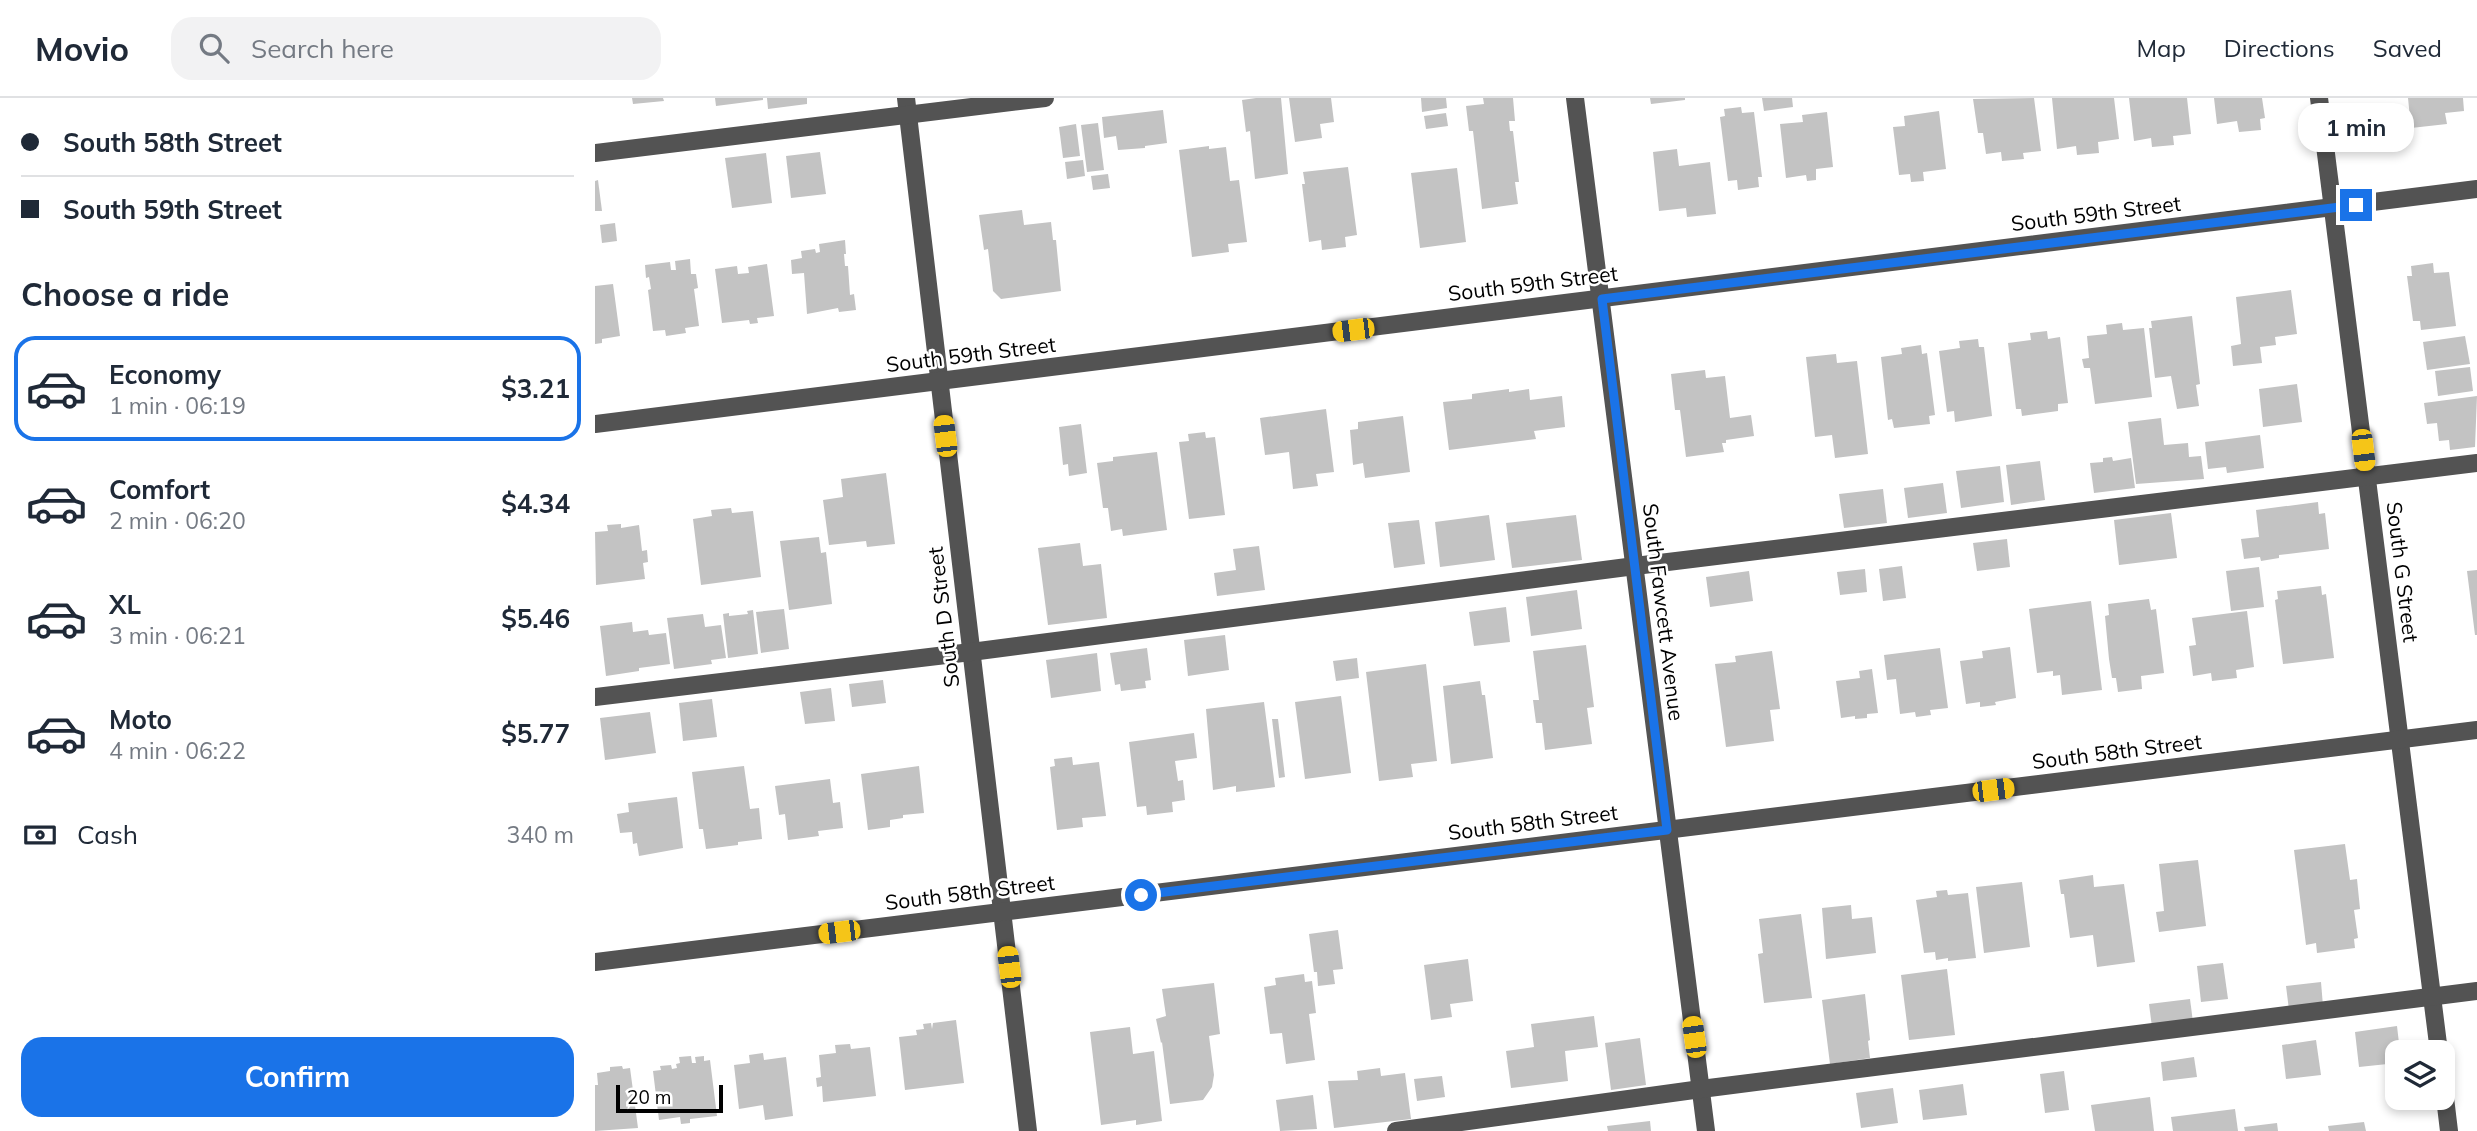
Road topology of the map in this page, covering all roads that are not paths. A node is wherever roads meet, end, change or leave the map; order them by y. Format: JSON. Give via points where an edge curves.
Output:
{"nodes":[{"id":1,"x":1045,"y":98,"type":"edge"},
{"id":2,"x":1575,"y":98,"type":"edge"},
{"id":3,"x":2319,"y":98,"type":"edge"},
{"id":4,"x":907,"y":107,"type":"edge"},
{"id":5,"x":595,"y":153,"type":"edge"},
{"id":6,"x":2477,"y":189,"type":"edge"},
{"id":7,"x":2332,"y":208,"type":"junction"},
{"id":8,"x":1602,"y":299,"type":"junction"},
{"id":9,"x":939,"y":382,"type":"junction"},
{"id":10,"x":595,"y":424,"type":"edge"},
{"id":11,"x":2477,"y":463,"type":"edge"},
{"id":12,"x":2367,"y":477,"type":"junction"},
{"id":13,"x":1635,"y":566,"type":"junction"},
{"id":14,"x":971,"y":652,"type":"junction"},
{"id":15,"x":595,"y":697,"type":"edge"},
{"id":16,"x":2477,"y":730,"type":"edge"},
{"id":17,"x":2400,"y":740,"type":"junction"},
{"id":18,"x":1667,"y":830,"type":"junction"},
{"id":19,"x":1002,"y":912,"type":"junction"},
{"id":20,"x":595,"y":962,"type":"edge"},
{"id":21,"x":2477,"y":991,"type":"edge"},
{"id":22,"x":2432,"y":997,"type":"junction"},
{"id":23,"x":2437,"y":1040,"type":"edge"},
{"id":24,"x":1701,"y":1089,"type":"junction"},
{"id":25,"x":2446,"y":1110,"type":"edge"},
{"id":26,"x":1028,"y":1131,"type":"edge"},
{"id":27,"x":1396,"y":1131,"type":"edge"},
{"id":28,"x":1706,"y":1131,"type":"edge"},
{"id":29,"x":2449,"y":1131,"type":"edge"}],
"edges":[{"from":1,"to":4,"type":"street"},
{"from":2,"to":8,"type":"street","name":"South Fawcett Avenue"},
{"from":3,"to":7,"type":"street","name":"South G Street"},
{"from":4,"to":5,"type":"street"},
{"from":4,"to":9,"type":"street","name":"South D Street"},
{"from":6,"to":7,"type":"street","name":"South 59th Street"},
{"from":7,"to":8,"type":"street","name":"South 59th Street"},
{"from":7,"to":12,"type":"street","name":"South G Street"},
{"from":8,"to":9,"type":"street","name":"South 59th Street"},
{"from":8,"to":13,"type":"street","name":"South Fawcett Avenue"},
{"from":9,"to":10,"type":"street","name":"South 59th Street"},
{"from":9,"to":14,"type":"street","name":"South D Street"},
{"from":11,"to":12,"type":"street"},
{"from":12,"to":13,"type":"street"},
{"from":12,"to":17,"type":"street","name":"South G Street"},
{"from":13,"to":14,"type":"street"},
{"from":13,"to":18,"type":"street","name":"South Fawcett Avenue"},
{"from":14,"to":15,"type":"street"},
{"from":14,"to":19,"type":"street","name":"South D Street"},
{"from":16,"to":17,"type":"street","name":"South 58th Street"},
{"from":17,"to":18,"type":"street","name":"South 58th Street"},
{"from":17,"to":22,"type":"street","name":"South G Street"},
{"from":18,"to":19,"type":"street","name":"South 58th Street"},
{"from":18,"to":24,"type":"street","name":"South Fawcett Avenue"},
{"from":19,"to":20,"type":"street","name":"South 58th Street"},
{"from":19,"to":26,"type":"street","name":"South D Street"},
{"from":21,"to":22,"type":"street"},
{"from":22,"to":23,"type":"street","name":"South G Street"},
{"from":22,"to":24,"type":"street"},
{"from":24,"to":27,"type":"street"},
{"from":24,"to":28,"type":"street","name":"South Fawcett Avenue"},
{"from":25,"to":29,"type":"street"}]}
